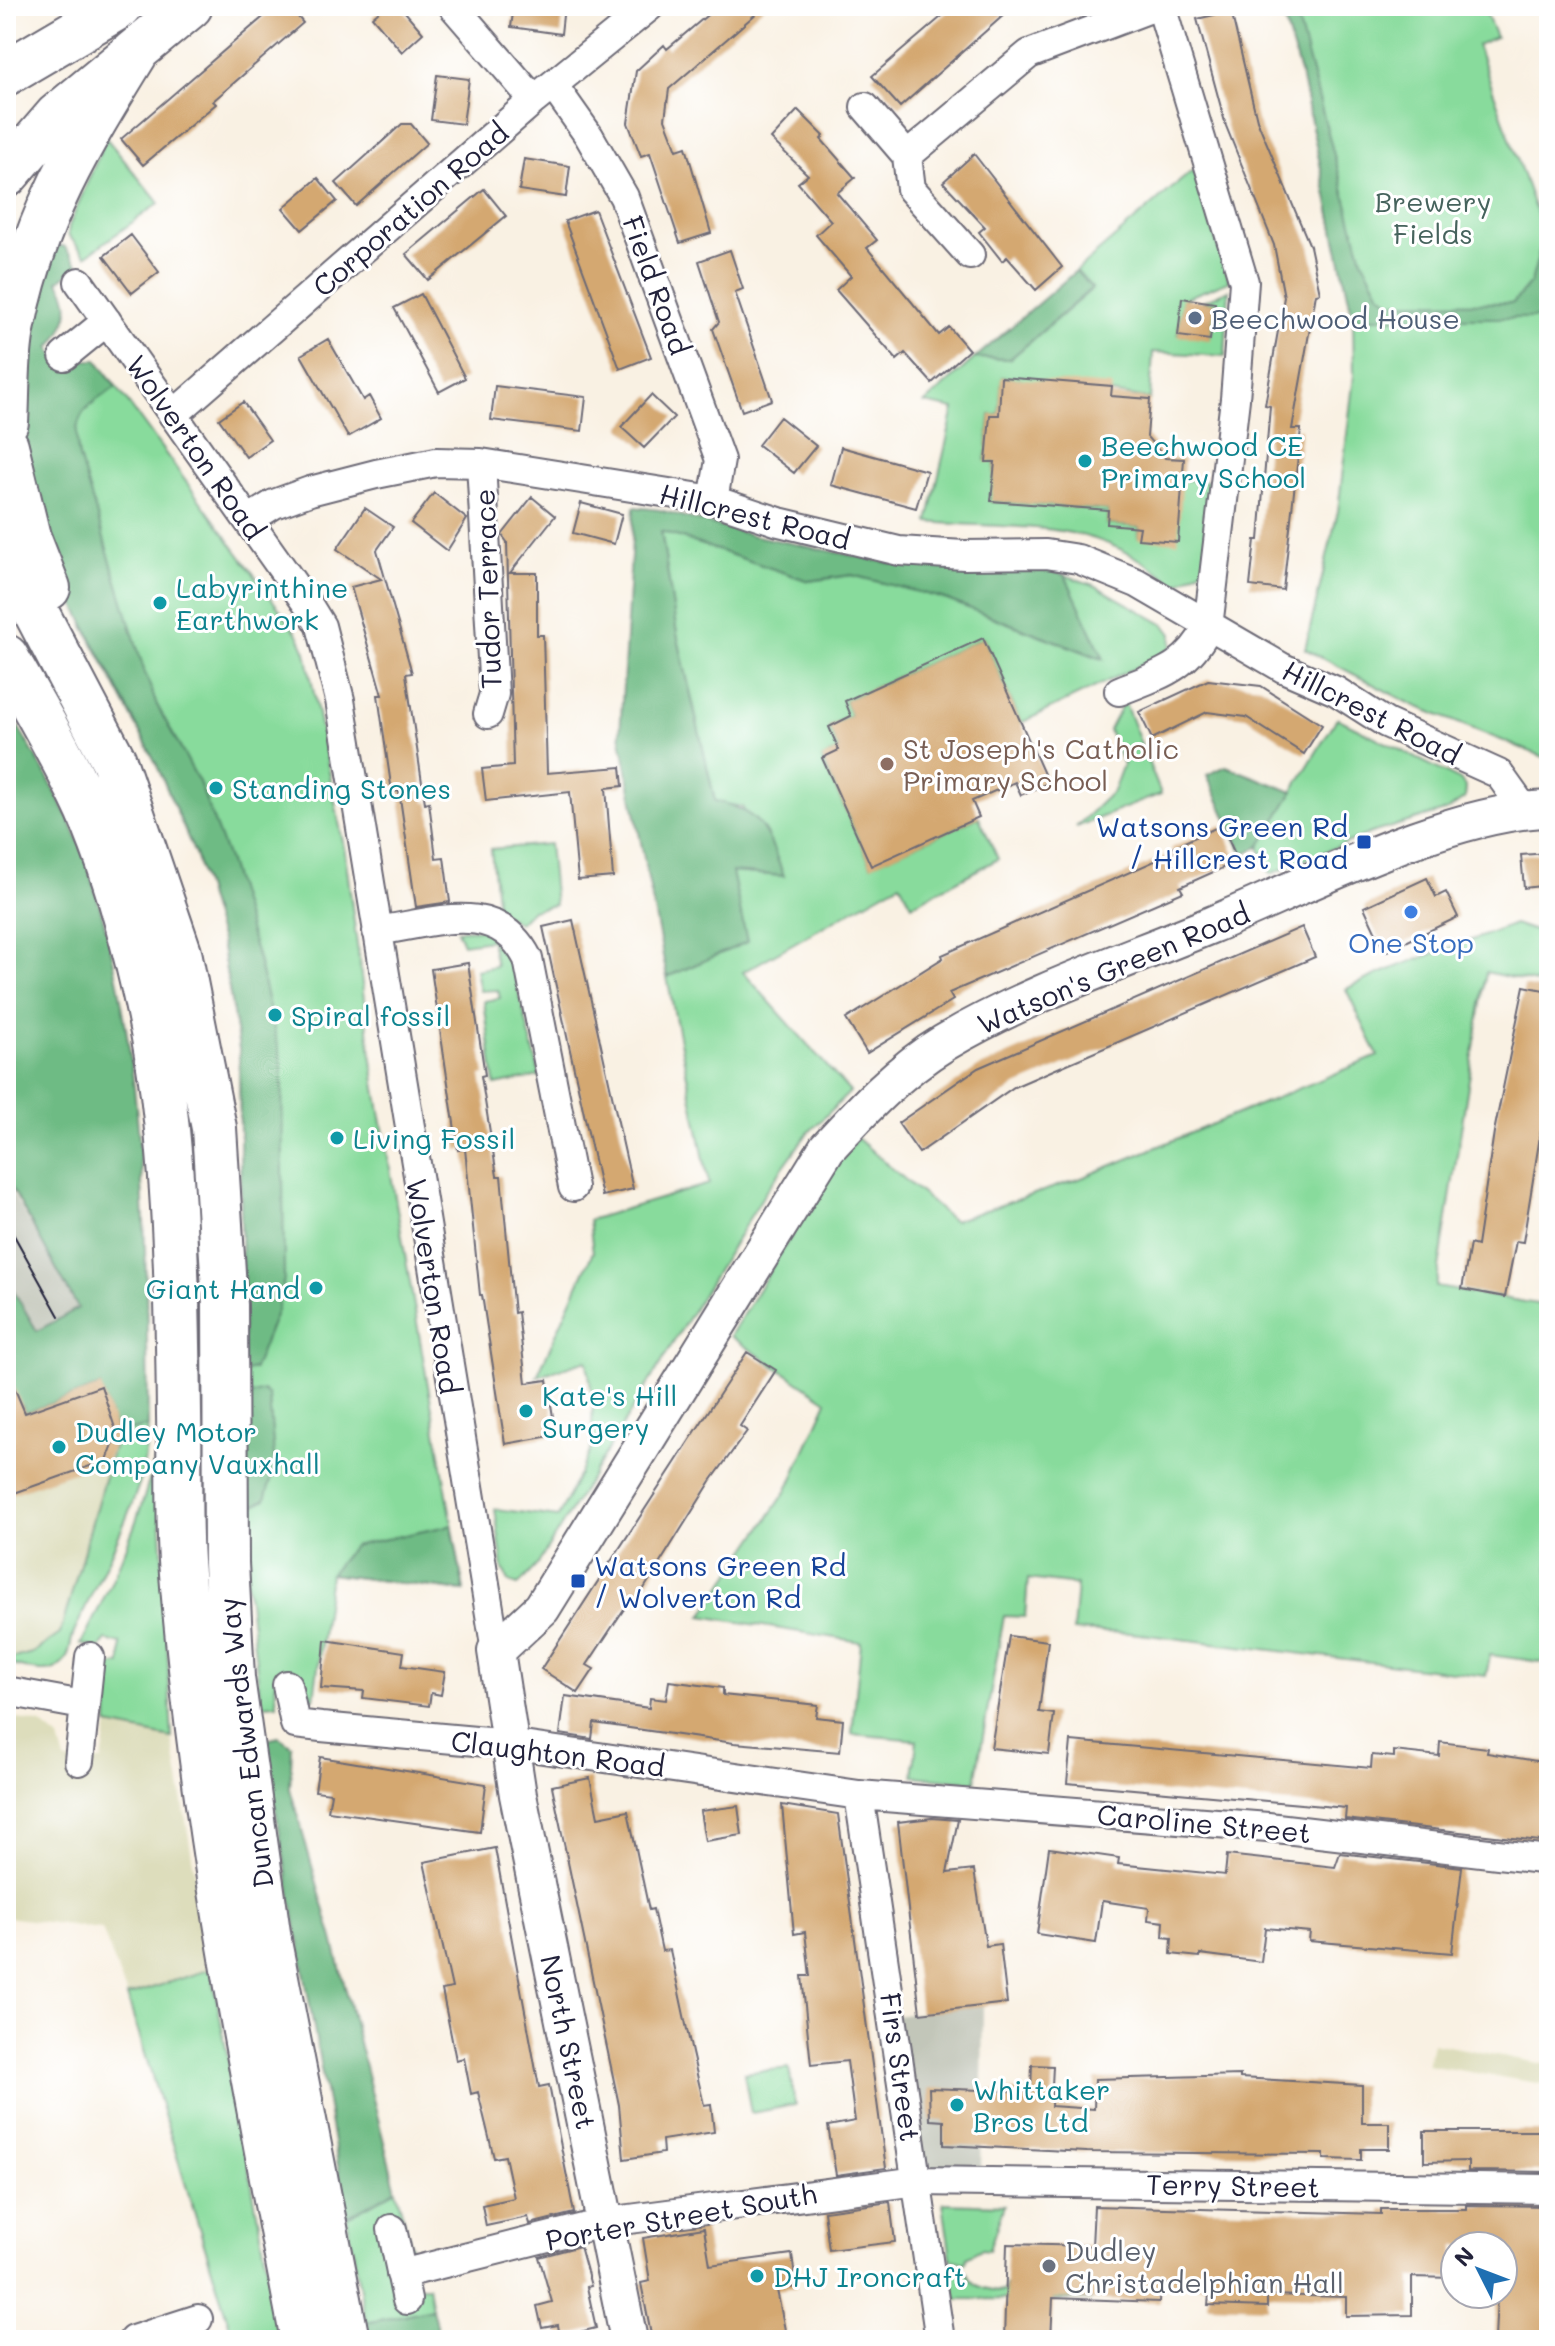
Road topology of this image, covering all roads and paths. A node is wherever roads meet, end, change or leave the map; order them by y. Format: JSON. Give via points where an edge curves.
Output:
{"nodes":[{"id":1,"x":120,"y":6,"type":"edge"},
{"id":2,"x":190,"y":6,"type":"edge"},
{"id":3,"x":453,"y":6,"type":"edge"},
{"id":4,"x":650,"y":6,"type":"edge"},
{"id":5,"x":1158,"y":6,"type":"edge"},
{"id":6,"x":135,"y":54,"type":"junction"},
{"id":7,"x":6,"y":73,"type":"edge"},
{"id":8,"x":544,"y":93,"type":"junction"},
{"id":9,"x":865,"y":107,"type":"dead end"},
{"id":10,"x":907,"y":156,"type":"junction"},
{"id":11,"x":6,"y":175,"type":"edge"},
{"id":12,"x":970,"y":255,"type":"dead end"},
{"id":13,"x":79,"y":282,"type":"dead end"},
{"id":14,"x":107,"y":321,"type":"junction"},
{"id":15,"x":64,"y":356,"type":"dead end"},
{"id":16,"x":173,"y":415,"type":"junction"},
{"id":17,"x":6,"y":422,"type":"edge"},
{"id":18,"x":6,"y":446,"type":"edge"},
{"id":19,"x":481,"y":463,"type":"junction"},
{"id":20,"x":713,"y":500,"type":"junction"},
{"id":21,"x":248,"y":520,"type":"junction"},
{"id":22,"x":6,"y":555,"type":"edge"},
{"id":23,"x":1208,"y":627,"type":"junction"},
{"id":24,"x":6,"y":657,"type":"edge"},
{"id":25,"x":1119,"y":691,"type":"dead end"},
{"id":26,"x":488,"y":714,"type":"dead end"},
{"id":27,"x":1536,"y":809,"type":"edge"},
{"id":28,"x":377,"y":931,"type":"junction"},
{"id":29,"x":185,"y":984,"type":"junction"},
{"id":30,"x":573,"y":1187,"type":"dead end"},
{"id":31,"x":496,"y":1651,"type":"junction"},
{"id":32,"x":90,"y":1657,"type":"dead end"},
{"id":33,"x":287,"y":1685,"type":"dead end"},
{"id":34,"x":6,"y":1691,"type":"edge"},
{"id":35,"x":83,"y":1705,"type":"junction"},
{"id":36,"x":509,"y":1744,"type":"junction"},
{"id":37,"x":79,"y":1761,"type":"dead end"},
{"id":38,"x":859,"y":1795,"type":"junction"},
{"id":39,"x":1549,"y":1860,"type":"edge"},
{"id":40,"x":918,"y":2181,"type":"junction"},
{"id":41,"x":1549,"y":2189,"type":"edge"},
{"id":42,"x":607,"y":2222,"type":"junction"},
{"id":43,"x":392,"y":2229,"type":"dead end"},
{"id":44,"x":198,"y":2319,"type":"dead end"},
{"id":45,"x":133,"y":2340,"type":"edge"},
{"id":46,"x":303,"y":2340,"type":"edge"},
{"id":47,"x":347,"y":2340,"type":"edge"},
{"id":48,"x":629,"y":2340,"type":"edge"},
{"id":49,"x":940,"y":2340,"type":"edge"}],
"edges":[{"from":1,"to":7,"type":"highway"},
{"from":2,"to":6,"type":"highway"},
{"from":3,"to":8,"type":"street","name":"Field Road"},
{"from":4,"to":8,"type":"street","name":"Corporation Road"},
{"from":5,"to":10,"type":"street","via":[[1029,54]]},
{"from":5,"to":23,"type":"street","via":[[1244,282]]},
{"from":6,"to":11,"type":"highway","via":[[57,116]]},
{"from":6,"to":17,"type":"highway","via":[[72,155],[37,230],[12,327]]},
{"from":8,"to":16,"type":"street","name":"Corporation Road"},
{"from":8,"to":20,"type":"street","name":"Field Road","via":[[589,136],[624,197],[720,460]]},
{"from":9,"to":10,"type":"street"},
{"from":10,"to":12,"type":"street","via":[[911,189]]},
{"from":13,"to":14,"type":"street","name":"Wolverton Road"},
{"from":14,"to":15,"type":"street"},
{"from":14,"to":16,"type":"street","name":"Wolverton Road"},
{"from":16,"to":21,"type":"street","name":"Wolverton Road"},
{"from":18,"to":29,"type":"highway","via":[[28,537],[53,602],[116,722],[158,820],[192,925]]},
{"from":19,"to":20,"type":"street","name":"Hillcrest Road"},
{"from":19,"to":21,"type":"street","name":"Hillcrest Road","via":[[436,462],[363,477],[274,504]]},
{"from":19,"to":26,"type":"street","name":"Tudor Terrace","via":[[494,694]]},
{"from":20,"to":23,"type":"street","name":"Hillcrest Road","via":[[899,551],[1078,559],[1137,583]]},
{"from":21,"to":28,"type":"street","name":"Wolverton Road","via":[[321,626],[340,700]]},
{"from":22,"to":29,"type":"highway","name":"Duncan Edwards Way","via":[[114,761]]},
{"from":23,"to":25,"type":"street","via":[[1198,647],[1175,669]]},
{"from":23,"to":27,"type":"street","name":"Hillcrest Road","via":[[1336,691],[1386,723],[1499,774]]},
{"from":24,"to":46,"type":"highway","name":"Duncan Edwards Way","via":[[69,772],[108,863],[144,991],[166,1117],[178,1328],[181,1558],[203,1779],[230,1958]]},
{"from":27,"to":31,"type":"street","name":"Watson's Green Road","via":[[1407,844],[1036,996],[943,1044],[870,1101],[827,1148],[542,1608]]},
{"from":28,"to":30,"type":"street","via":[[469,918],[509,930],[520,943],[528,959]]},
{"from":28,"to":31,"type":"street","name":"Wolverton Road"},
{"from":29,"to":47,"type":"highway","name":"Duncan Edwards Way","via":[[214,1128],[225,1305],[232,1678],[270,1947]]},
{"from":31,"to":36,"type":"street","name":"North Street"},
{"from":32,"to":35,"type":"street"},
{"from":33,"to":36,"type":"street","name":"Claughton Road","via":[[295,1724]]},
{"from":34,"to":35,"type":"street"},
{"from":35,"to":37,"type":"street"},
{"from":36,"to":38,"type":"street","name":"Claughton Road"},
{"from":36,"to":42,"type":"street","name":"North Street"},
{"from":38,"to":39,"type":"street","name":"Caroline Street","via":[[1268,1827]]},
{"from":38,"to":40,"type":"street","name":"Firs Street"},
{"from":40,"to":41,"type":"street","name":"Terry Street"},
{"from":40,"to":42,"type":"street","name":"Porter Street South"},
{"from":40,"to":49,"type":"street","name":"Firs Street"},
{"from":42,"to":43,"type":"street","name":"Porter Street South","via":[[404,2287]]},
{"from":42,"to":48,"type":"street","name":"North Street"},
{"from":44,"to":45,"type":"street"}]}
